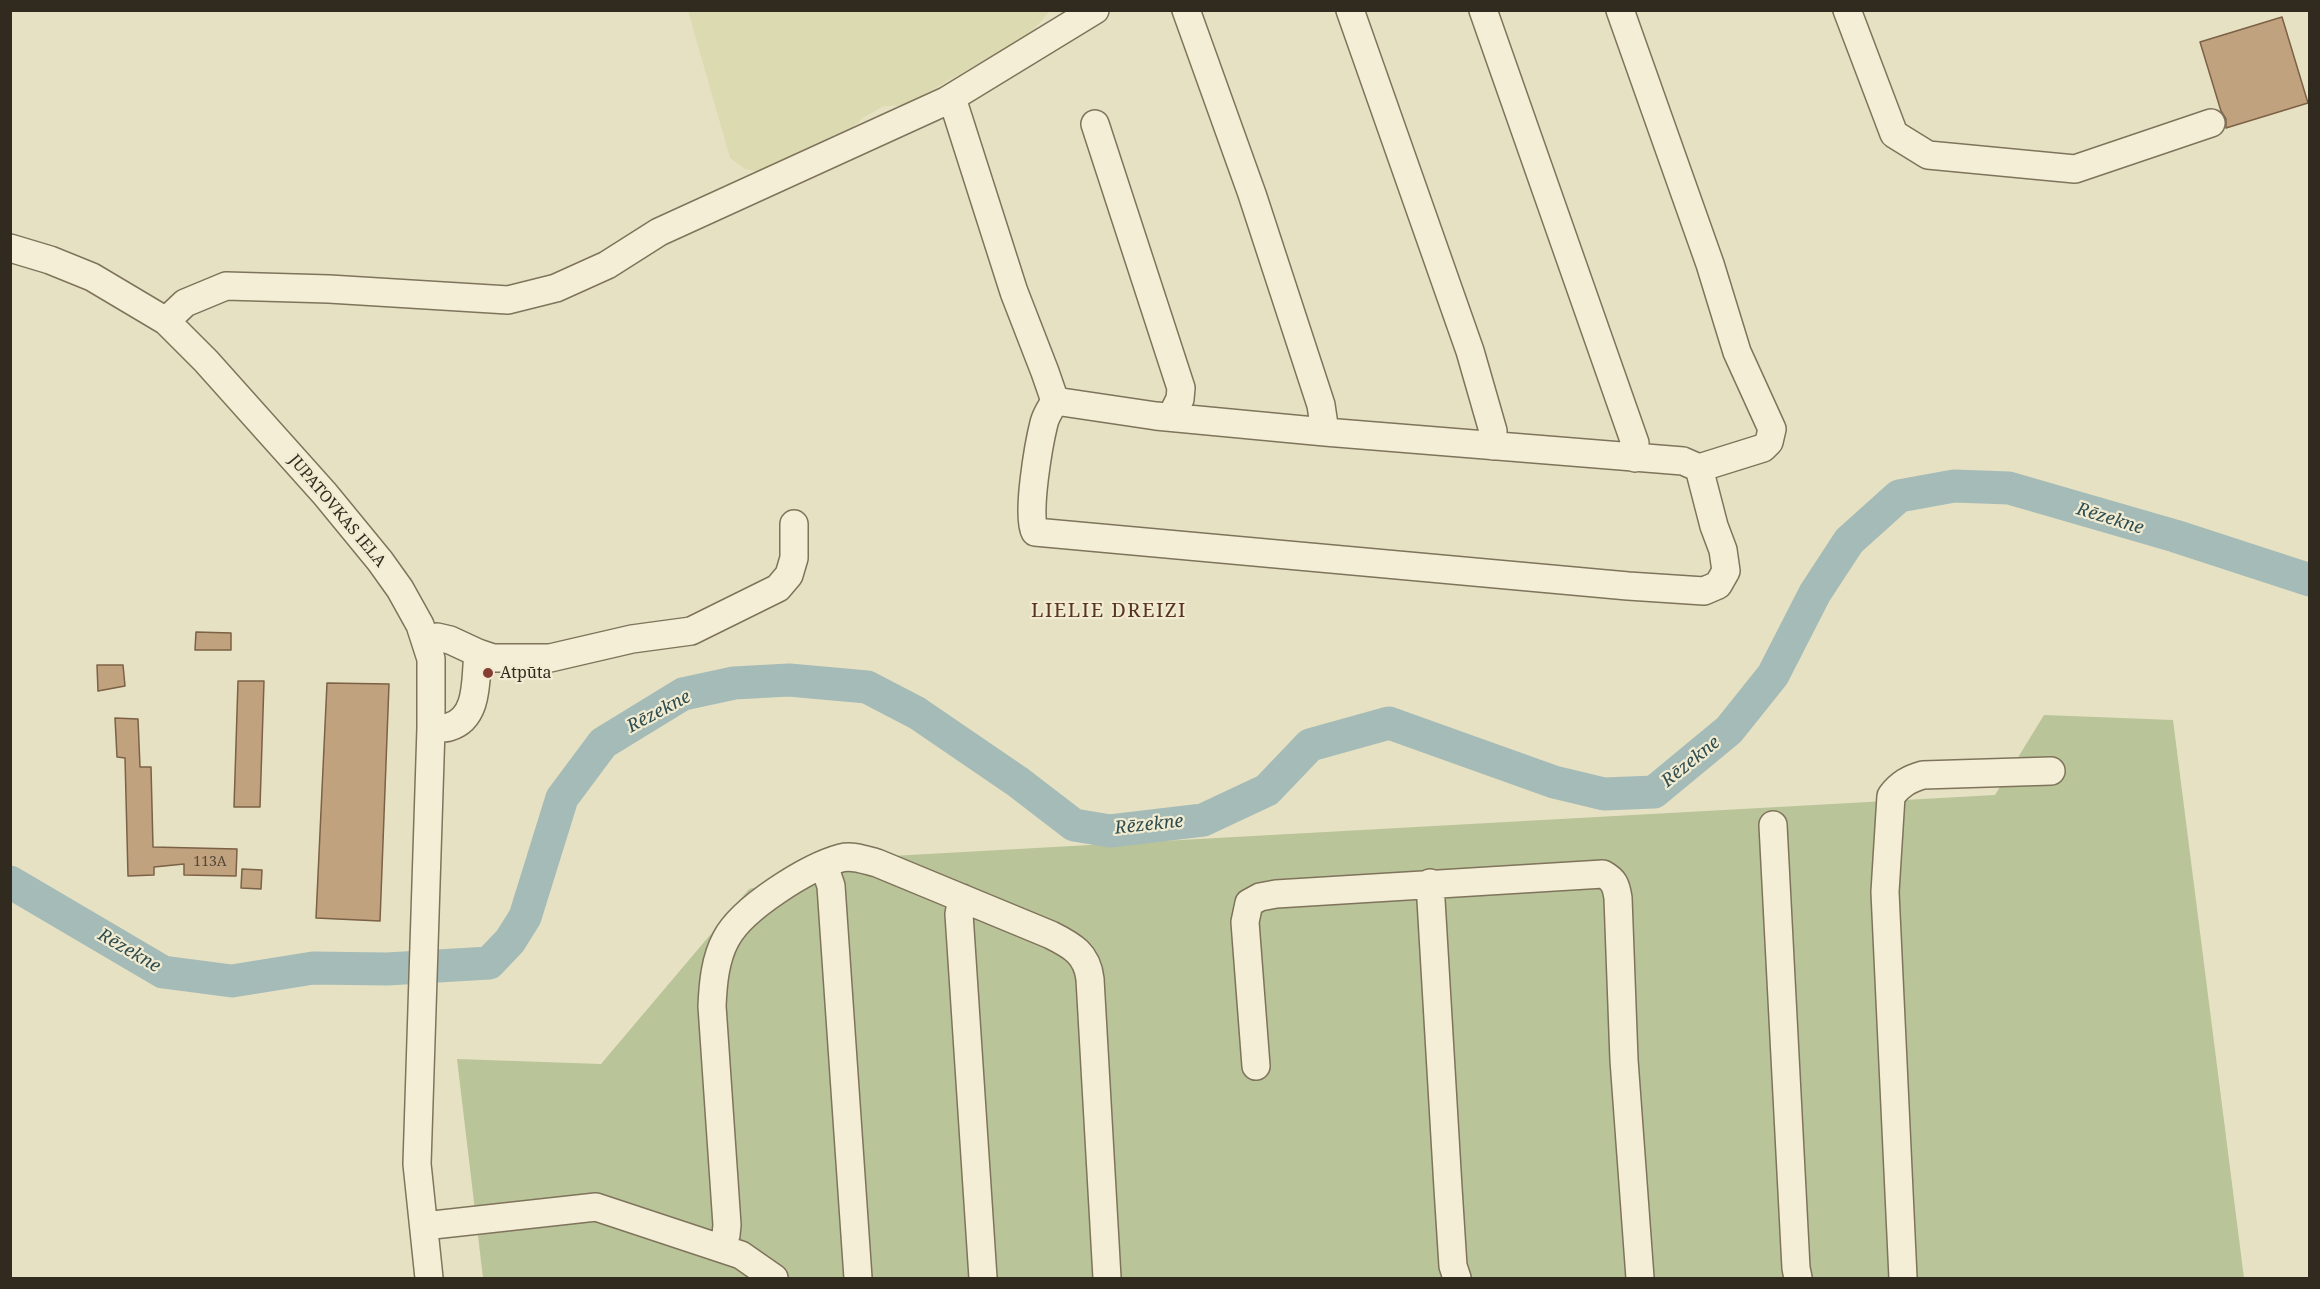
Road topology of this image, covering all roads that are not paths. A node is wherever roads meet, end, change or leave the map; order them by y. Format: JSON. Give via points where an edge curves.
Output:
{"nodes":[{"id":1,"x":1095,"y":10,"type":"edge"},
{"id":2,"x":1186,"y":10,"type":"edge"},
{"id":3,"x":1350,"y":10,"type":"edge"},
{"id":4,"x":1483,"y":10,"type":"edge"},
{"id":5,"x":1620,"y":10,"type":"edge"},
{"id":6,"x":1847,"y":10,"type":"edge"},
{"id":7,"x":952,"y":98,"type":"junction"},
{"id":8,"x":2211,"y":123,"type":"dead end"},
{"id":9,"x":1095,"y":124,"type":"dead end"},
{"id":10,"x":10,"y":248,"type":"edge"},
{"id":11,"x":166,"y":321,"type":"junction"},
{"id":12,"x":1055,"y":401,"type":"junction"},
{"id":13,"x":1171,"y":417,"type":"junction"},
{"id":14,"x":1325,"y":432,"type":"junction"},
{"id":15,"x":1493,"y":446,"type":"junction"},
{"id":16,"x":1635,"y":458,"type":"junction"},
{"id":17,"x":1699,"y":468,"type":"junction"},
{"id":18,"x":794,"y":524,"type":"dead end"},
{"id":19,"x":425,"y":639,"type":"junction"},
{"id":20,"x":478,"y":653,"type":"junction"},
{"id":21,"x":430,"y":728,"type":"junction"},
{"id":22,"x":2051,"y":771,"type":"dead end"},
{"id":23,"x":1773,"y":825,"type":"dead end"},
{"id":24,"x":824,"y":865,"type":"junction"},
{"id":25,"x":1430,"y":884,"type":"junction"},
{"id":26,"x":962,"y":898,"type":"junction"},
{"id":27,"x":1256,"y":1066,"type":"dead end"},
{"id":28,"x":424,"y":1226,"type":"junction"},
{"id":29,"x":721,"y":1248,"type":"junction"},
{"id":30,"x":429,"y":1278,"type":"edge"},
{"id":31,"x":774,"y":1278,"type":"edge"},
{"id":32,"x":858,"y":1278,"type":"edge"},
{"id":33,"x":983,"y":1278,"type":"edge"},
{"id":34,"x":1107,"y":1278,"type":"edge"},
{"id":35,"x":1457,"y":1278,"type":"edge"},
{"id":36,"x":1640,"y":1278,"type":"edge"},
{"id":37,"x":1798,"y":1278,"type":"edge"},
{"id":38,"x":1903,"y":1278,"type":"edge"}],
"edges":[{"from":1,"to":7,"type":"street"},
{"from":2,"to":14,"type":"street","via":[[1252,194],[1321,405]]},
{"from":3,"to":15,"type":"street","via":[[1470,351],[1493,431]]},
{"from":4,"to":16,"type":"street","via":[[1635,443]]},
{"from":5,"to":17,"type":"street","via":[[1737,352],[1772,429],[1769,442],[1762,448]]},
{"from":6,"to":8,"type":"street","via":[[1894,134],[1928,155],[2075,169]]},
{"from":7,"to":11,"type":"street","via":[[659,232],[607,265],[556,288],[508,300],[226,286],[184,303]]},
{"from":7,"to":12,"type":"street","via":[[1014,292]]},
{"from":9,"to":13,"type":"street","via":[[1181,388]]},
{"from":10,"to":11,"type":"street","name":"JUPATOVKAS IELA","via":[[92,277]]},
{"from":11,"to":19,"type":"street","name":"JUPATOVKAS IELA","via":[[332,502],[400,589]]},
{"from":12,"to":13,"type":"street"},
{"from":12,"to":17,"type":"street","via":[[1044,421],[1033,493],[1031,526],[1035,532],[1704,591],[1718,585],[1726,571]]},
{"from":13,"to":14,"type":"street"},
{"from":14,"to":15,"type":"street"},
{"from":15,"to":16,"type":"street"},
{"from":16,"to":17,"type":"street","via":[[1683,461]]},
{"from":18,"to":20,"type":"street","via":[[794,558],[789,575],[778,588],[691,631],[632,639],[550,658]]},
{"from":19,"to":20,"type":"street","via":[[450,640]]},
{"from":19,"to":21,"type":"street","name":"JUPATOVKAS IELA","via":[[430,659]]},
{"from":20,"to":21,"type":"street","via":[[476,686],[461,721],[449,728]]},
{"from":21,"to":28,"type":"street","name":"JUPATOVKAS IELA","via":[[417,1164]]},
{"from":22,"to":38,"type":"street","via":[[1923,775],[1908,780],[1892,796],[1885,892]]},
{"from":23,"to":37,"type":"street"},
{"from":24,"to":26,"type":"street","via":[[853,857]]},
{"from":24,"to":29,"type":"street","via":[[771,894],[743,917],[726,938],[720,955],[712,1006],[727,1226]]},
{"from":24,"to":32,"type":"street","via":[[831,886]]},
{"from":25,"to":27,"type":"street","via":[[1276,894],[1249,903],[1245,922]]},
{"from":25,"to":35,"type":"street","via":[[1453,1266]]},
{"from":25,"to":36,"type":"street","via":[[1603,873],[1616,885]]},
{"from":26,"to":33,"type":"street","via":[[959,914]]},
{"from":26,"to":34,"type":"street","via":[[1073,946],[1088,966]]},
{"from":28,"to":29,"type":"street","via":[[596,1207]]},
{"from":28,"to":30,"type":"street","name":"JUPATOVKAS IELA"},
{"from":29,"to":31,"type":"street","via":[[741,1255]]}]}
